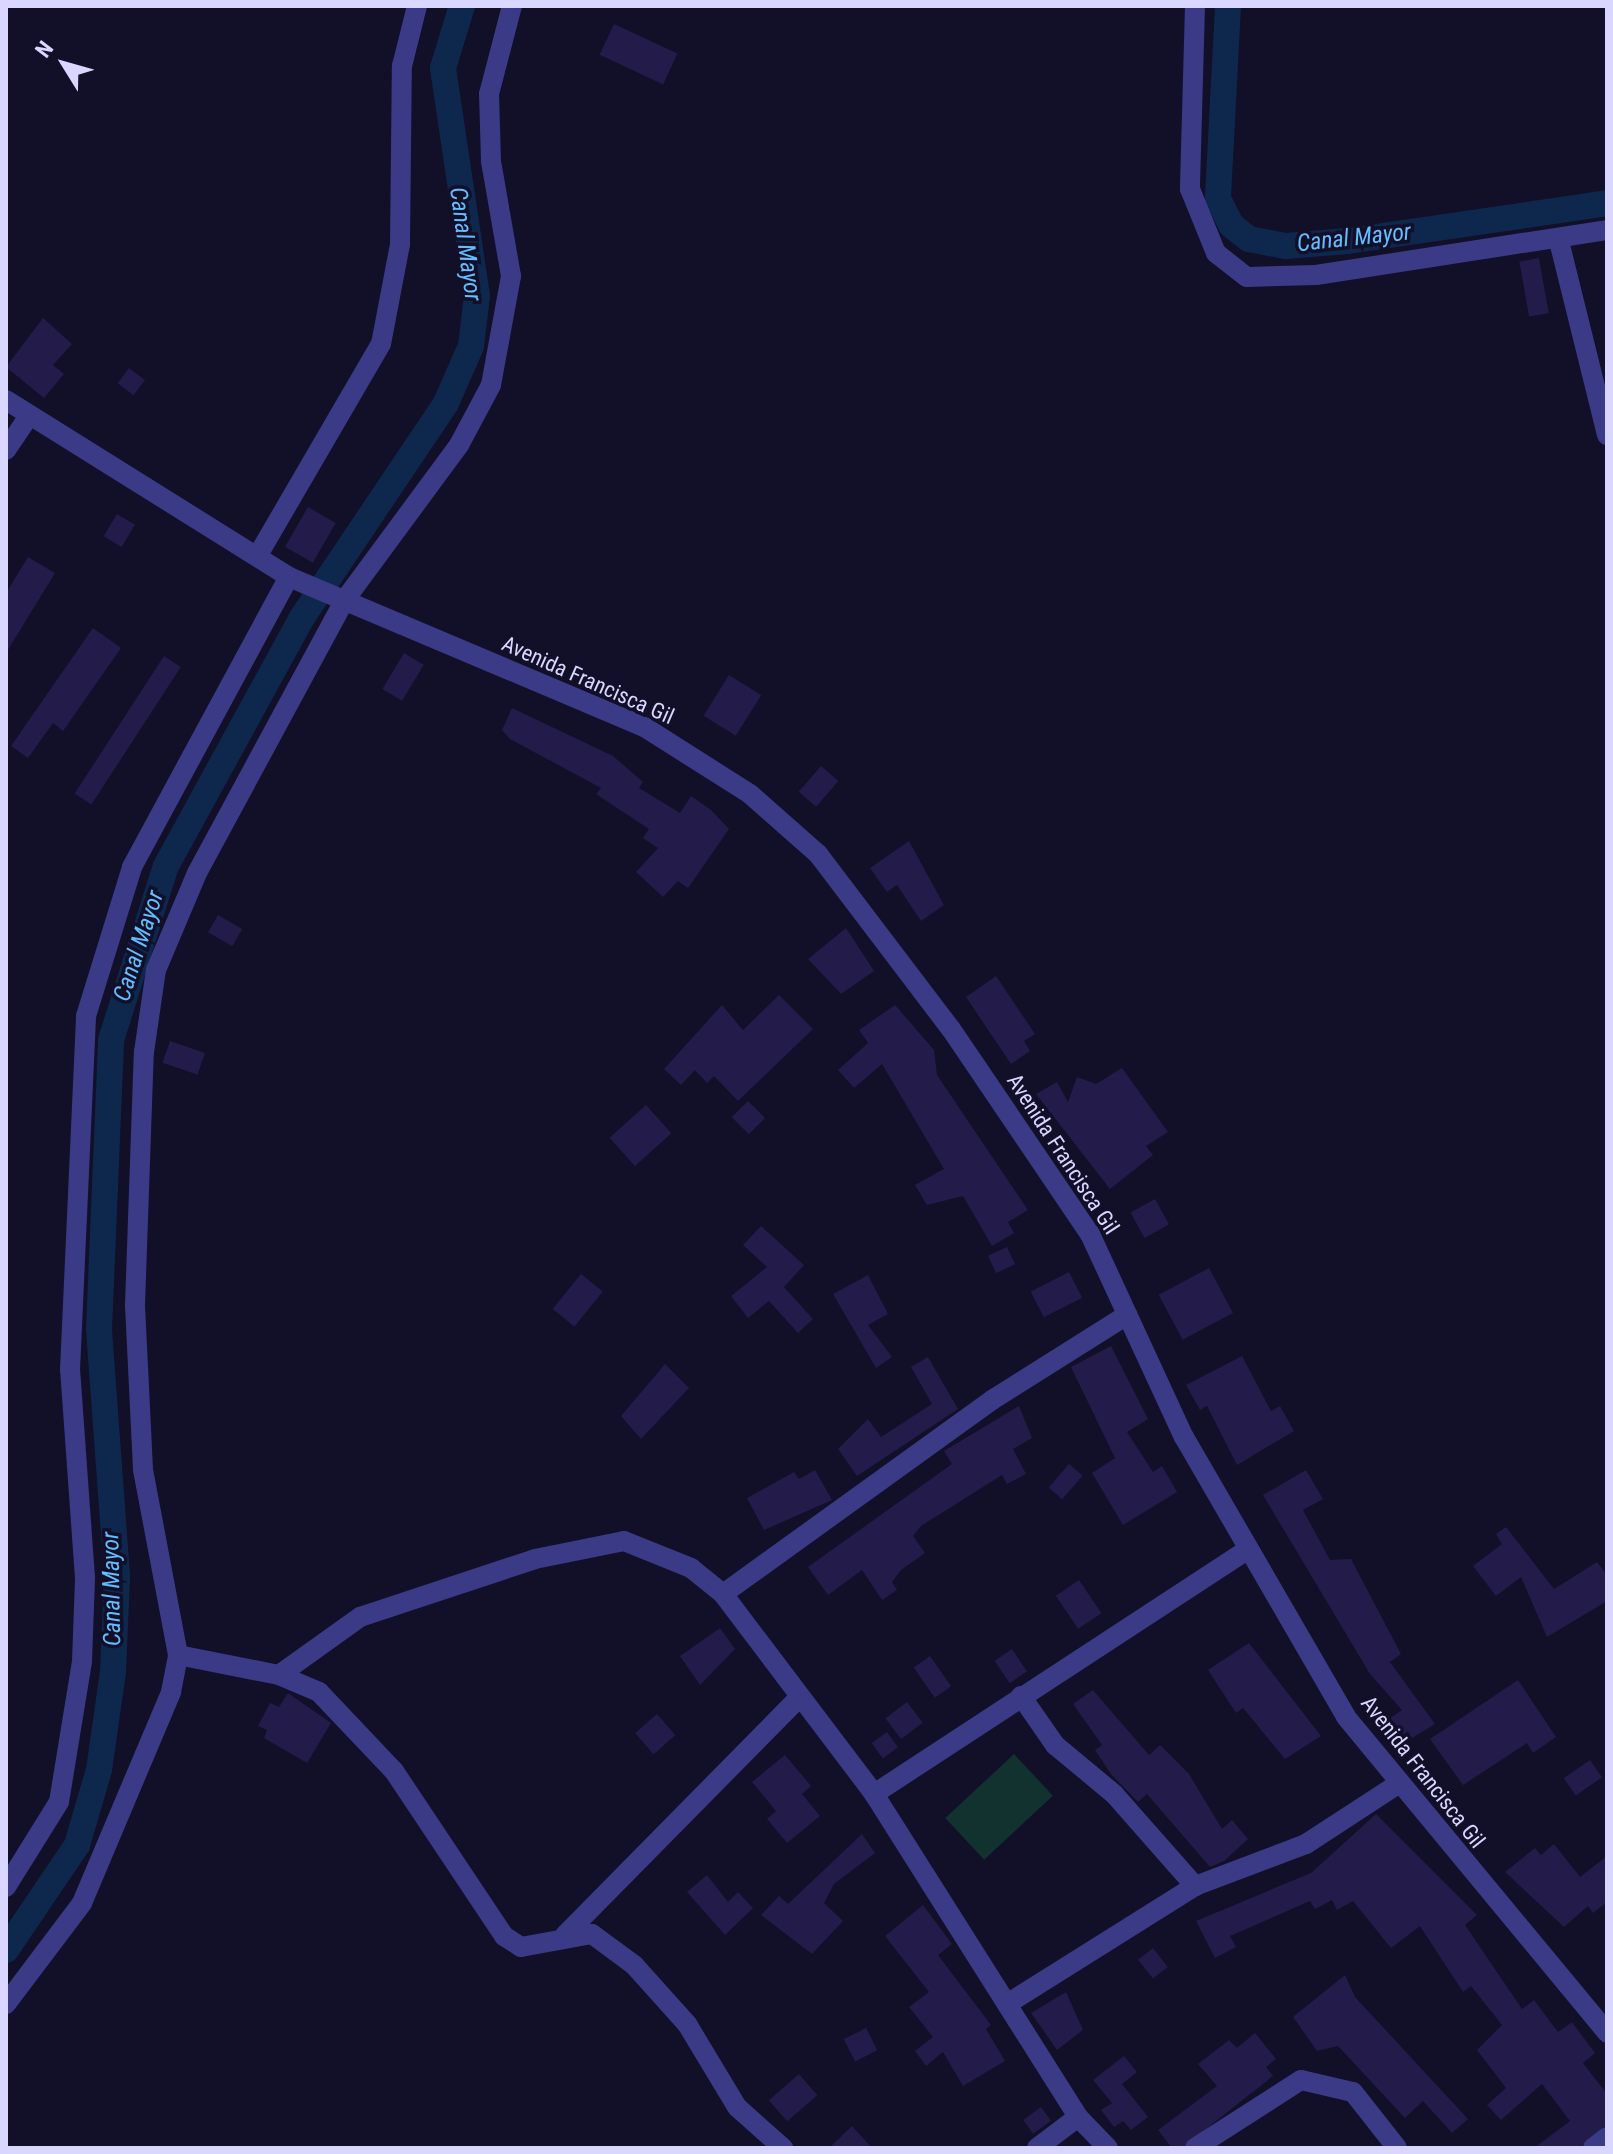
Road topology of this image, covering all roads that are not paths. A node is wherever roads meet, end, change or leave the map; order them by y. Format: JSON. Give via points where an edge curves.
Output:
{"nodes":[{"id":1,"x":417,"y":6,"type":"edge"},
{"id":2,"x":512,"y":6,"type":"edge"},
{"id":3,"x":1195,"y":6,"type":"edge"},
{"id":4,"x":1607,"y":230,"type":"edge"},
{"id":5,"x":1559,"y":241,"type":"junction"},
{"id":6,"x":6,"y":400,"type":"edge"},
{"id":7,"x":27,"y":419,"type":"junction"},
{"id":8,"x":1607,"y":435,"type":"edge"},
{"id":9,"x":6,"y":450,"type":"edge"},
{"id":10,"x":258,"y":555,"type":"junction"},
{"id":11,"x":296,"y":579,"type":"junction"},
{"id":12,"x":337,"y":599,"type":"junction"},
{"id":13,"x":1127,"y":1315,"type":"junction"},
{"id":14,"x":1247,"y":1550,"type":"junction"},
{"id":15,"x":723,"y":1594,"type":"junction"},
{"id":16,"x":178,"y":1655,"type":"junction"},
{"id":17,"x":279,"y":1675,"type":"junction"},
{"id":18,"x":1021,"y":1696,"type":"junction"},
{"id":19,"x":799,"y":1698,"type":"junction"},
{"id":20,"x":1398,"y":1784,"type":"junction"},
{"id":21,"x":874,"y":1794,"type":"junction"},
{"id":22,"x":1195,"y":1886,"type":"junction"},
{"id":23,"x":6,"y":1887,"type":"edge"},
{"id":24,"x":565,"y":1935,"type":"junction"},
{"id":25,"x":6,"y":2004,"type":"edge"},
{"id":26,"x":1007,"y":2004,"type":"junction"},
{"id":27,"x":1607,"y":2033,"type":"edge"},
{"id":28,"x":1078,"y":2117,"type":"junction"},
{"id":29,"x":1607,"y":2137,"type":"edge"},
{"id":30,"x":783,"y":2148,"type":"edge"},
{"id":31,"x":1037,"y":2148,"type":"edge"},
{"id":32,"x":1108,"y":2148,"type":"edge"},
{"id":33,"x":1195,"y":2148,"type":"edge"},
{"id":34,"x":1397,"y":2148,"type":"edge"},
{"id":35,"x":1593,"y":2148,"type":"edge"}],
"edges":[{"from":1,"to":10,"type":"street","via":[[402,66],[400,244],[381,344]]},
{"from":2,"to":12,"type":"street","via":[[489,94],[491,161],[511,276],[491,385],[459,445]]},
{"from":3,"to":5,"type":"street","via":[[1190,189],[1201,229],[1230,267],[1247,277],[1278,279]]},
{"from":4,"to":5,"type":"street"},
{"from":5,"to":8,"type":"street"},
{"from":6,"to":7,"type":"street","name":"Avenida Francisca Gil"},
{"from":7,"to":9,"type":"street"},
{"from":7,"to":10,"type":"street","name":"Avenida Francisca Gil"},
{"from":10,"to":11,"type":"street","name":"Avenida Francisca Gil"},
{"from":11,"to":12,"type":"street","name":"Avenida Francisca Gil"},
{"from":11,"to":23,"type":"street","via":[[132,867],[86,1016],[70,1370],[85,1578],[82,1661],[59,1802]]},
{"from":12,"to":13,"type":"street","name":"Avenida Francisca Gil","via":[[646,728],[750,794],[818,854],[1033,1148],[1090,1234]]},
{"from":12,"to":16,"type":"street","via":[[191,885],[156,970],[144,1052],[135,1305],[145,1485]]},
{"from":13,"to":14,"type":"street","name":"Avenida Francisca Gil"},
{"from":13,"to":15,"type":"street","via":[[959,1423]]},
{"from":14,"to":18,"type":"street"},
{"from":14,"to":20,"type":"street","name":"Avenida Francisca Gil","via":[[1346,1717]]},
{"from":15,"to":17,"type":"street","via":[[691,1568],[624,1541],[409,1597],[360,1617]]},
{"from":15,"to":19,"type":"street"},
{"from":16,"to":17,"type":"street"},
{"from":16,"to":25,"type":"street","via":[[171,1692],[82,1903]]},
{"from":17,"to":24,"type":"street","via":[[319,1692],[394,1771],[504,1936],[521,1947]]},
{"from":18,"to":21,"type":"street"},
{"from":18,"to":22,"type":"street","via":[[1055,1745],[1114,1794]]},
{"from":19,"to":21,"type":"street"},
{"from":19,"to":24,"type":"street"},
{"from":20,"to":22,"type":"street","via":[[1306,1844]]},
{"from":20,"to":27,"type":"street","name":"Avenida Francisca Gil"},
{"from":21,"to":26,"type":"street"},
{"from":22,"to":26,"type":"street"},
{"from":24,"to":30,"type":"street","via":[[592,1934],[634,1965],[687,2024],[737,2107]]},
{"from":26,"to":28,"type":"street"},
{"from":28,"to":31,"type":"street"},
{"from":28,"to":32,"type":"street"},
{"from":29,"to":35,"type":"street"},
{"from":33,"to":34,"type":"street","via":[[1301,2080],[1353,2092]]}]}
